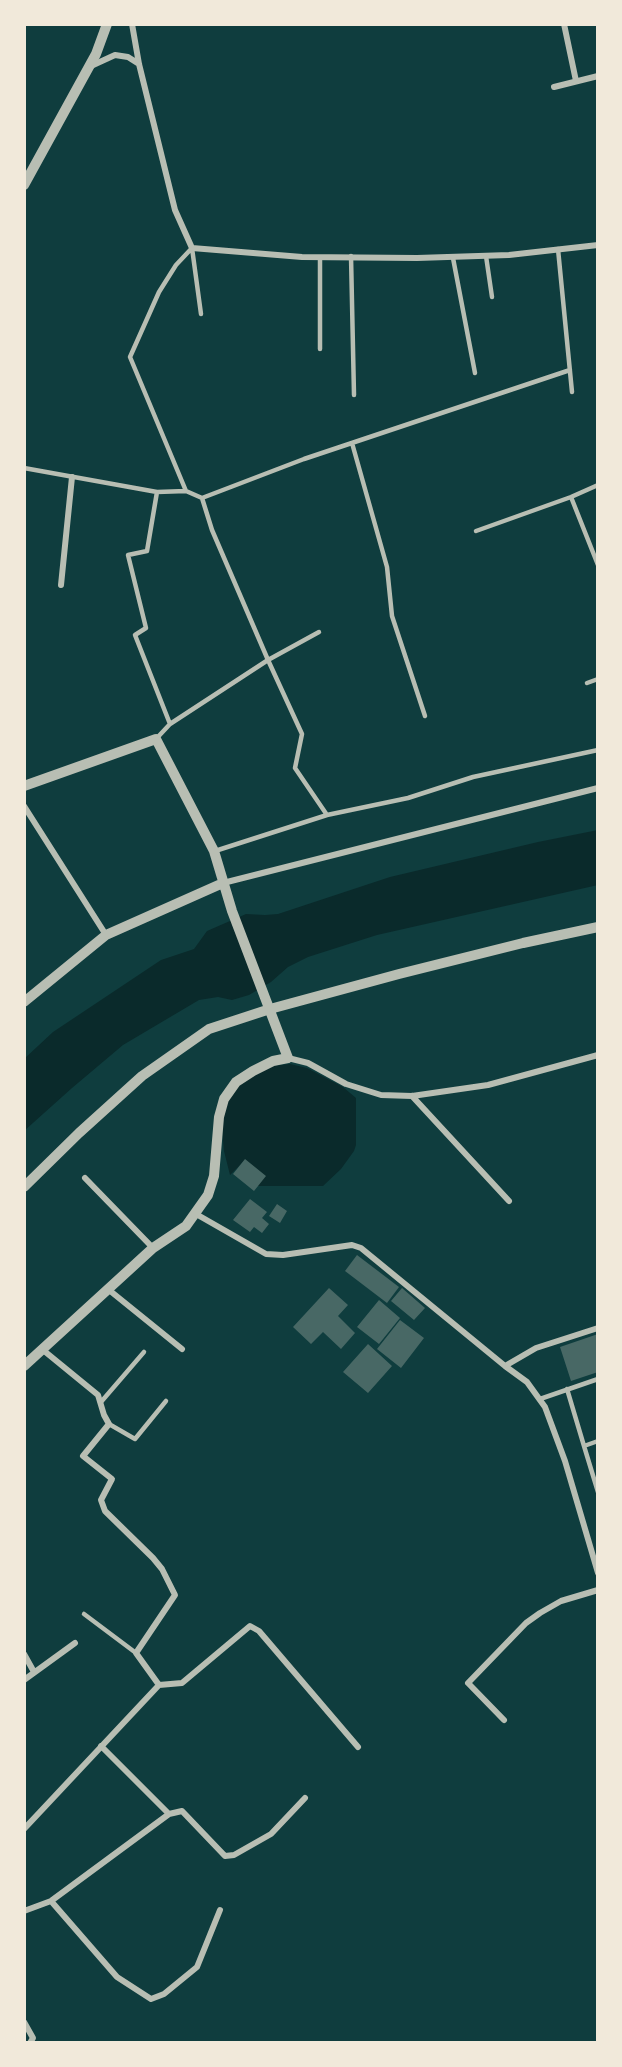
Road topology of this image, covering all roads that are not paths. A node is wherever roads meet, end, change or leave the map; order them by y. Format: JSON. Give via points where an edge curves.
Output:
{"nodes":[{"id":1,"x":106,"y":24,"type":"edge"},
{"id":2,"x":132,"y":24,"type":"edge"},
{"id":3,"x":564,"y":24,"type":"edge"},
{"id":4,"x":139,"y":64,"type":"junction"},
{"id":5,"x":90,"y":67,"type":"junction"},
{"id":6,"x":598,"y":76,"type":"edge"},
{"id":7,"x":576,"y":81,"type":"junction"},
{"id":8,"x":554,"y":87,"type":"dead end"},
{"id":9,"x":24,"y":185,"type":"edge"},
{"id":10,"x":598,"y":244,"type":"edge"},
{"id":11,"x":192,"y":248,"type":"junction"},
{"id":12,"x":558,"y":249,"type":"junction"},
{"id":13,"x":351,"y":256,"type":"junction"},
{"id":14,"x":486,"y":256,"type":"junction"},
{"id":15,"x":320,"y":258,"type":"junction"},
{"id":16,"x":453,"y":258,"type":"junction"},
{"id":17,"x":492,"y":297,"type":"dead end"},
{"id":18,"x":201,"y":315,"type":"dead end"},
{"id":19,"x":320,"y":349,"type":"dead end"},
{"id":20,"x":570,"y":370,"type":"junction"},
{"id":21,"x":475,"y":373,"type":"dead end"},
{"id":22,"x":572,"y":392,"type":"dead end"},
{"id":23,"x":354,"y":395,"type":"dead end"},
{"id":24,"x":352,"y":443,"type":"junction"},
{"id":25,"x":24,"y":468,"type":"edge"},
{"id":26,"x":72,"y":477,"type":"junction"},
{"id":27,"x":598,"y":485,"type":"edge"},
{"id":28,"x":186,"y":491,"type":"junction"},
{"id":29,"x":157,"y":492,"type":"junction"},
{"id":30,"x":571,"y":497,"type":"junction"},
{"id":31,"x":202,"y":498,"type":"junction"},
{"id":32,"x":476,"y":531,"type":"dead end"},
{"id":33,"x":598,"y":565,"type":"edge"},
{"id":34,"x":61,"y":585,"type":"dead end"},
{"id":35,"x":320,"y":632,"type":"dead end"},
{"id":36,"x":268,"y":660,"type":"junction"},
{"id":37,"x":598,"y":679,"type":"edge"},
{"id":38,"x":587,"y":683,"type":"dead end"},
{"id":39,"x":425,"y":716,"type":"dead end"},
{"id":40,"x":170,"y":724,"type":"junction"},
{"id":41,"x":156,"y":739,"type":"junction"},
{"id":42,"x":598,"y":750,"type":"edge"},
{"id":43,"x":24,"y":786,"type":"edge"},
{"id":44,"x":598,"y":788,"type":"edge"},
{"id":45,"x":24,"y":806,"type":"edge"},
{"id":46,"x":327,"y":815,"type":"junction"},
{"id":47,"x":214,"y":851,"type":"junction"},
{"id":48,"x":224,"y":883,"type":"junction"},
{"id":49,"x":598,"y":927,"type":"edge"},
{"id":50,"x":106,"y":935,"type":"junction"},
{"id":51,"x":24,"y":1002,"type":"edge"},
{"id":52,"x":270,"y":1010,"type":"junction"},
{"id":53,"x":598,"y":1055,"type":"edge"},
{"id":54,"x":288,"y":1058,"type":"junction"},
{"id":55,"x":412,"y":1096,"type":"junction"},
{"id":56,"x":85,"y":1178,"type":"dead end"},
{"id":57,"x":24,"y":1187,"type":"edge"},
{"id":58,"x":509,"y":1201,"type":"dead end"},
{"id":59,"x":196,"y":1214,"type":"junction"},
{"id":60,"x":153,"y":1248,"type":"junction"},
{"id":61,"x":109,"y":1290,"type":"junction"},
{"id":62,"x":598,"y":1328,"type":"edge"},
{"id":63,"x":182,"y":1349,"type":"dead end"},
{"id":64,"x":43,"y":1350,"type":"junction"},
{"id":65,"x":144,"y":1352,"type":"dead end"},
{"id":66,"x":24,"y":1366,"type":"edge"},
{"id":67,"x":506,"y":1366,"type":"junction"},
{"id":68,"x":598,"y":1379,"type":"edge"},
{"id":69,"x":567,"y":1389,"type":"junction"},
{"id":70,"x":540,"y":1400,"type":"junction"},
{"id":71,"x":166,"y":1401,"type":"dead end"},
{"id":72,"x":101,"y":1402,"type":"junction"},
{"id":73,"x":109,"y":1424,"type":"junction"},
{"id":74,"x":598,"y":1441,"type":"edge"},
{"id":75,"x":584,"y":1446,"type":"junction"},
{"id":76,"x":598,"y":1492,"type":"edge"},
{"id":77,"x":595,"y":1553,"type":"edge"},
{"id":78,"x":598,"y":1573,"type":"edge"},
{"id":79,"x":598,"y":1590,"type":"edge"},
{"id":80,"x":84,"y":1614,"type":"dead end"},
{"id":81,"x":75,"y":1643,"type":"dead end"},
{"id":82,"x":136,"y":1653,"type":"junction"},
{"id":83,"x":24,"y":1654,"type":"edge"},
{"id":84,"x":34,"y":1672,"type":"junction"},
{"id":85,"x":24,"y":1680,"type":"edge"},
{"id":86,"x":159,"y":1685,"type":"junction"},
{"id":87,"x":504,"y":1720,"type":"dead end"},
{"id":88,"x":101,"y":1746,"type":"junction"},
{"id":89,"x":358,"y":1747,"type":"dead end"},
{"id":90,"x":305,"y":1798,"type":"dead end"},
{"id":91,"x":169,"y":1814,"type":"junction"},
{"id":92,"x":24,"y":1829,"type":"edge"},
{"id":93,"x":51,"y":1900,"type":"junction"},
{"id":94,"x":220,"y":1910,"type":"dead end"},
{"id":95,"x":24,"y":1911,"type":"edge"},
{"id":96,"x":24,"y":2022,"type":"edge"},
{"id":97,"x":30,"y":2043,"type":"edge"}],
"edges":[{"from":1,"to":5,"type":"street"},
{"from":2,"to":4,"type":"street"},
{"from":3,"to":7,"type":"street"},
{"from":4,"to":5,"type":"street","via":[[115,55]]},
{"from":4,"to":11,"type":"street","via":[[175,210]]},
{"from":5,"to":9,"type":"street"},
{"from":6,"to":7,"type":"street"},
{"from":7,"to":8,"type":"street"},
{"from":10,"to":12,"type":"street"},
{"from":11,"to":15,"type":"street"},
{"from":11,"to":18,"type":"lane"},
{"from":11,"to":28,"type":"lane","via":[[159,292],[130,357]]},
{"from":12,"to":14,"type":"street"},
{"from":12,"to":20,"type":"lane"},
{"from":13,"to":15,"type":"street"},
{"from":13,"to":16,"type":"street"},
{"from":13,"to":23,"type":"lane"},
{"from":14,"to":16,"type":"street"},
{"from":14,"to":17,"type":"lane"},
{"from":15,"to":19,"type":"lane"},
{"from":16,"to":21,"type":"lane"},
{"from":20,"to":22,"type":"lane"},
{"from":20,"to":24,"type":"lane"},
{"from":24,"to":31,"type":"lane"},
{"from":24,"to":39,"type":"lane","via":[[387,567],[392,616]]},
{"from":25,"to":26,"type":"lane"},
{"from":26,"to":29,"type":"lane"},
{"from":26,"to":34,"type":"street"},
{"from":27,"to":30,"type":"lane"},
{"from":28,"to":29,"type":"lane"},
{"from":28,"to":31,"type":"lane"},
{"from":29,"to":40,"type":"lane","via":[[147,551],[128,555],[146,628],[135,635]]},
{"from":30,"to":32,"type":"lane"},
{"from":30,"to":33,"type":"lane"},
{"from":31,"to":36,"type":"lane"},
{"from":35,"to":36,"type":"lane"},
{"from":36,"to":40,"type":"lane"},
{"from":36,"to":46,"type":"lane","via":[[302,734],[295,768]]},
{"from":37,"to":38,"type":"lane"},
{"from":40,"to":41,"type":"lane"},
{"from":41,"to":43,"type":"street"},
{"from":41,"to":47,"type":"street"},
{"from":42,"to":46,"type":"lane"},
{"from":44,"to":48,"type":"street"},
{"from":45,"to":50,"type":"street"},
{"from":46,"to":47,"type":"lane"},
{"from":47,"to":48,"type":"street"},
{"from":48,"to":50,"type":"street"},
{"from":48,"to":52,"type":"street"},
{"from":49,"to":52,"type":"street","via":[[523,942]]},
{"from":50,"to":51,"type":"street"},
{"from":52,"to":54,"type":"street"},
{"from":52,"to":57,"type":"street","via":[[209,1029],[142,1076]]},
{"from":53,"to":55,"type":"street","via":[[488,1085]]},
{"from":54,"to":55,"type":"street","via":[[381,1095]]},
{"from":54,"to":59,"type":"street","via":[[253,1071],[236,1082],[224,1099],[214,1176]]},
{"from":55,"to":58,"type":"street"},
{"from":56,"to":60,"type":"street"},
{"from":59,"to":60,"type":"street","via":[[186,1226]]},
{"from":59,"to":67,"type":"street","via":[[266,1254],[352,1245],[361,1248]]},
{"from":60,"to":61,"type":"street"},
{"from":61,"to":63,"type":"street"},
{"from":61,"to":64,"type":"street"},
{"from":62,"to":67,"type":"street","via":[[536,1348]]},
{"from":64,"to":66,"type":"street"},
{"from":64,"to":72,"type":"street","via":[[98,1395]]},
{"from":65,"to":72,"type":"lane"},
{"from":67,"to":70,"type":"street","via":[[527,1382]]},
{"from":68,"to":69,"type":"lane"},
{"from":69,"to":70,"type":"lane"},
{"from":69,"to":75,"type":"lane"},
{"from":70,"to":77,"type":"street"},
{"from":71,"to":73,"type":"lane","via":[[135,1439]]},
{"from":72,"to":73,"type":"street"},
{"from":73,"to":82,"type":"street","via":[[83,1456],[112,1479],[101,1500],[105,1510],[153,1558],[175,1595]]},
{"from":74,"to":75,"type":"lane"},
{"from":75,"to":76,"type":"lane"},
{"from":77,"to":78,"type":"street"},
{"from":79,"to":87,"type":"street","via":[[561,1601],[526,1623],[468,1683]]},
{"from":80,"to":82,"type":"lane"},
{"from":81,"to":84,"type":"street"},
{"from":82,"to":86,"type":"street"},
{"from":83,"to":84,"type":"street"},
{"from":84,"to":85,"type":"street"},
{"from":86,"to":88,"type":"street"},
{"from":86,"to":89,"type":"street","via":[[182,1683],[250,1626],[259,1631]]},
{"from":88,"to":91,"type":"street"},
{"from":88,"to":92,"type":"street"},
{"from":90,"to":91,"type":"street","via":[[271,1834],[234,1855],[225,1856],[182,1811]]},
{"from":91,"to":93,"type":"street"},
{"from":93,"to":94,"type":"street","via":[[117,1977],[151,1999],[164,1994],[197,1967]]},
{"from":93,"to":95,"type":"street"},
{"from":96,"to":97,"type":"street","via":[[33,2038]]}]}
